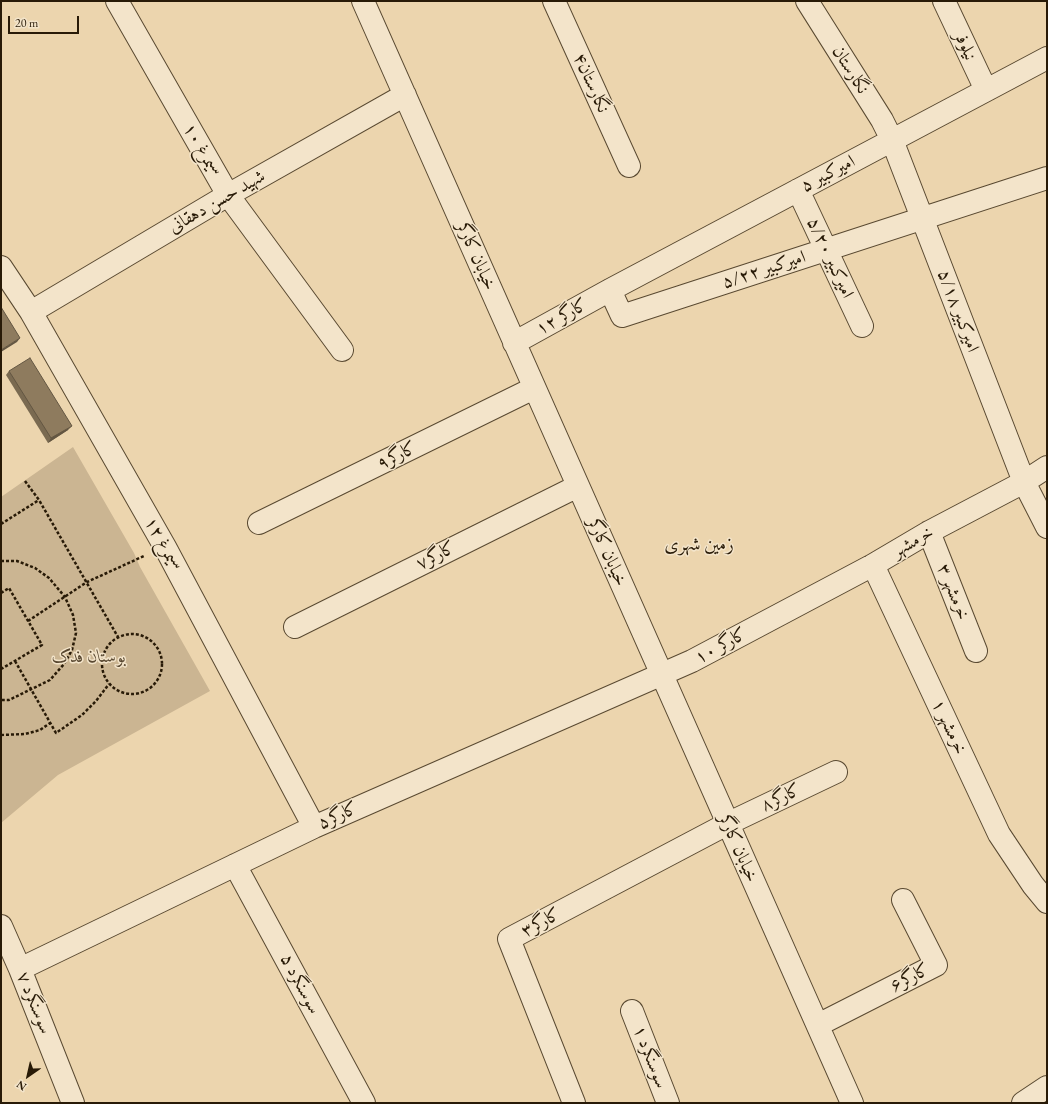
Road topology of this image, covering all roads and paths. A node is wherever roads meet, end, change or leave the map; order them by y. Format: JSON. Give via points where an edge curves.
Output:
{"nodes":[{"id":1,"x":117,"y":1,"type":"edge"},
{"id":2,"x":363,"y":1,"type":"edge"},
{"id":3,"x":554,"y":1,"type":"edge"},
{"id":4,"x":807,"y":1,"type":"edge"},
{"id":5,"x":944,"y":1,"type":"edge"},
{"id":6,"x":1047,"y":58,"type":"edge"},
{"id":7,"x":986,"y":90,"type":"junction"},
{"id":8,"x":405,"y":95,"type":"junction"},
{"id":9,"x":892,"y":140,"type":"junction"},
{"id":10,"x":629,"y":166,"type":"dead end"},
{"id":11,"x":1047,"y":178,"type":"edge"},
{"id":12,"x":798,"y":190,"type":"junction"},
{"id":13,"x":228,"y":195,"type":"junction"},
{"id":14,"x":1,"y":267,"type":"edge"},
{"id":15,"x":610,"y":290,"type":"junction"},
{"id":16,"x":31,"y":312,"type":"junction"},
{"id":17,"x":862,"y":326,"type":"dead end"},
{"id":18,"x":514,"y":343,"type":"junction"},
{"id":19,"x":342,"y":350,"type":"dead end"},
{"id":20,"x":534,"y":388,"type":"junction"},
{"id":21,"x":1047,"y":467,"type":"edge"},
{"id":22,"x":25,"y":481,"type":"dead end"},
{"id":23,"x":1024,"y":482,"type":"junction"},
{"id":24,"x":578,"y":486,"type":"junction"},
{"id":25,"x":39,"y":500,"type":"junction"},
{"id":26,"x":259,"y":523,"type":"dead end"},
{"id":27,"x":1,"y":524,"type":"edge"},
{"id":28,"x":1047,"y":527,"type":"edge"},
{"id":29,"x":929,"y":532,"type":"junction"},
{"id":30,"x":165,"y":547,"type":"junction"},
{"id":31,"x":1,"y":561,"type":"edge"},
{"id":32,"x":873,"y":565,"type":"junction"},
{"id":33,"x":87,"y":582,"type":"junction"},
{"id":34,"x":1,"y":593,"type":"edge"},
{"id":35,"x":65,"y":597,"type":"junction"},
{"id":36,"x":778,"y":616,"type":"joint"},
{"id":37,"x":28,"y":621,"type":"junction"},
{"id":38,"x":295,"y":627,"type":"dead end"},
{"id":39,"x":118,"y":637,"type":"junction"},
{"id":40,"x":976,"y":651,"type":"dead end"},
{"id":41,"x":15,"y":661,"type":"junction"},
{"id":42,"x":1,"y":669,"type":"edge"},
{"id":43,"x":662,"y":675,"type":"junction"},
{"id":44,"x":110,"y":684,"type":"junction"},
{"id":45,"x":32,"y":690,"type":"junction"},
{"id":46,"x":1,"y":700,"type":"edge"},
{"id":47,"x":50,"y":723,"type":"junction"},
{"id":48,"x":1,"y":735,"type":"edge"},
{"id":49,"x":836,"y":772,"type":"dead end"},
{"id":50,"x":727,"y":824,"type":"junction"},
{"id":51,"x":314,"y":827,"type":"junction"},
{"id":52,"x":235,"y":865,"type":"junction"},
{"id":53,"x":903,"y":900,"type":"dead end"},
{"id":54,"x":1047,"y":902,"type":"edge"},
{"id":55,"x":1,"y":926,"type":"edge"},
{"id":56,"x":20,"y":969,"type":"junction"},
{"id":57,"x":632,"y":1011,"type":"dead end"},
{"id":58,"x":818,"y":1025,"type":"junction"},
{"id":59,"x":1047,"y":1087,"type":"edge"},
{"id":60,"x":1028,"y":1102,"type":"edge"},
{"id":61,"x":74,"y":1103,"type":"edge"},
{"id":62,"x":364,"y":1103,"type":"edge"},
{"id":63,"x":574,"y":1103,"type":"edge"},
{"id":64,"x":668,"y":1103,"type":"edge"},
{"id":65,"x":852,"y":1103,"type":"edge"}],
"edges":[{"from":1,"to":13,"type":"street","name":"سیمرغ ۱۰"},
{"from":2,"to":8,"type":"street","name":"خیابان کارگر"},
{"from":3,"to":10,"type":"street","name":"نگارستان۴"},
{"from":4,"to":9,"type":"street","name":"نگارستان"},
{"from":5,"to":7,"type":"street","name":"نیلوفر"},
{"from":6,"to":7,"type":"street","name":"امیرکبیر ۵"},
{"from":7,"to":9,"type":"street","name":"امیرکبیر ۵"},
{"from":8,"to":13,"type":"street","name":"شهید حسن دهقانی"},
{"from":8,"to":18,"type":"street","name":"خیابان کارگر"},
{"from":9,"to":12,"type":"street","name":"امیرکبیر ۵"},
{"from":9,"to":23,"type":"street","name":"امیرکبیر ۵/۱۸"},
{"from":11,"to":15,"type":"street","name":"امیرکبیر ۵/۲۲","via":[[622,316]]},
{"from":12,"to":15,"type":"street","name":"امیرکبیر ۵"},
{"from":12,"to":17,"type":"street","name":"امیرکبیر ۵/۲۰"},
{"from":13,"to":16,"type":"street","name":"شهید حسن دهقانی"},
{"from":13,"to":19,"type":"street","name":"سیمرغ ۱۰"},
{"from":14,"to":16,"type":"street","name":"سیمرغ ۱۲"},
{"from":15,"to":18,"type":"street","name":"کارگر ۱۲"},
{"from":16,"to":30,"type":"street","name":"سیمرغ ۱۲"},
{"from":18,"to":20,"type":"street","name":"خیابان کارگر"},
{"from":20,"to":24,"type":"street","name":"خیابان کارگر"},
{"from":20,"to":26,"type":"street","name":"کارگر۹"},
{"from":21,"to":23,"type":"street","name":"خرمشهر"},
{"from":22,"to":25,"type":"path"},
{"from":23,"to":28,"type":"street","name":"امیرکبیر ۵/۱۸"},
{"from":23,"to":29,"type":"street","name":"خرمشهر"},
{"from":24,"to":38,"type":"street","name":"کارگر۷"},
{"from":24,"to":43,"type":"street","name":"خیابان کارگر"},
{"from":25,"to":27,"type":"path"},
{"from":25,"to":33,"type":"path"},
{"from":29,"to":32,"type":"street","name":"خرمشهر"},
{"from":29,"to":40,"type":"street","name":"خرمشهر ۳"},
{"from":30,"to":33,"type":"path"},
{"from":30,"to":51,"type":"street","name":"سیمرغ ۱۲"},
{"from":31,"to":35,"type":"path","via":[[18,561],[35,568],[49,578]]},
{"from":32,"to":36,"type":"street","name":"خرمشهر"},
{"from":32,"to":54,"type":"street","name":"خرمشهر ۱","via":[[999,834]]},
{"from":33,"to":35,"type":"path"},
{"from":33,"to":39,"type":"path"},
{"from":34,"to":37,"type":"path","via":[[9,588]]},
{"from":35,"to":37,"type":"path"},
{"from":35,"to":45,"type":"path","via":[[73,615],[76,633],[72,650],[50,680]]},
{"from":36,"to":43,"type":"street","name":"کارگر ۱۰"},
{"from":37,"to":41,"type":"path","via":[[42,645]]},
{"from":39,"to":44,"type":"path","via":[[111,642],[103,658],[104,671]]},
{"from":39,"to":44,"type":"path","via":[[137,634],[150,640],[159,651],[162,670],[153,686],[144,692],[121,692]]},
{"from":41,"to":42,"type":"path"},
{"from":41,"to":45,"type":"path"},
{"from":43,"to":50,"type":"street","name":"خیابان کارگر"},
{"from":43,"to":51,"type":"street","name":"کارگر۵"},
{"from":44,"to":47,"type":"path","via":[[82,715],[65,728],[56,733]]},
{"from":45,"to":46,"type":"path","via":[[9,700]]},
{"from":45,"to":47,"type":"path"},
{"from":47,"to":48,"type":"path","via":[[40,730],[25,734]]},
{"from":49,"to":50,"type":"street","name":"کارگر۸"},
{"from":50,"to":58,"type":"street","name":"خیابان کارگر"},
{"from":50,"to":63,"type":"street","name":"کارگر۳","via":[[509,940]]},
{"from":51,"to":52,"type":"street","name":"کارگر۵"},
{"from":52,"to":56,"type":"street","name":"کارگر۵"},
{"from":52,"to":62,"type":"street","name":"سوسنگرد ۵"},
{"from":53,"to":58,"type":"street","name":"کارگر۶","via":[[936,965]]},
{"from":55,"to":56,"type":"street","name":"سوسنگرد ۷"},
{"from":56,"to":61,"type":"street","name":"سوسنگرد ۷"},
{"from":57,"to":64,"type":"street","name":"سوسنگرد ۱"},
{"from":58,"to":65,"type":"street","name":"خیابان کارگر"},
{"from":59,"to":60,"type":"street"}]}
